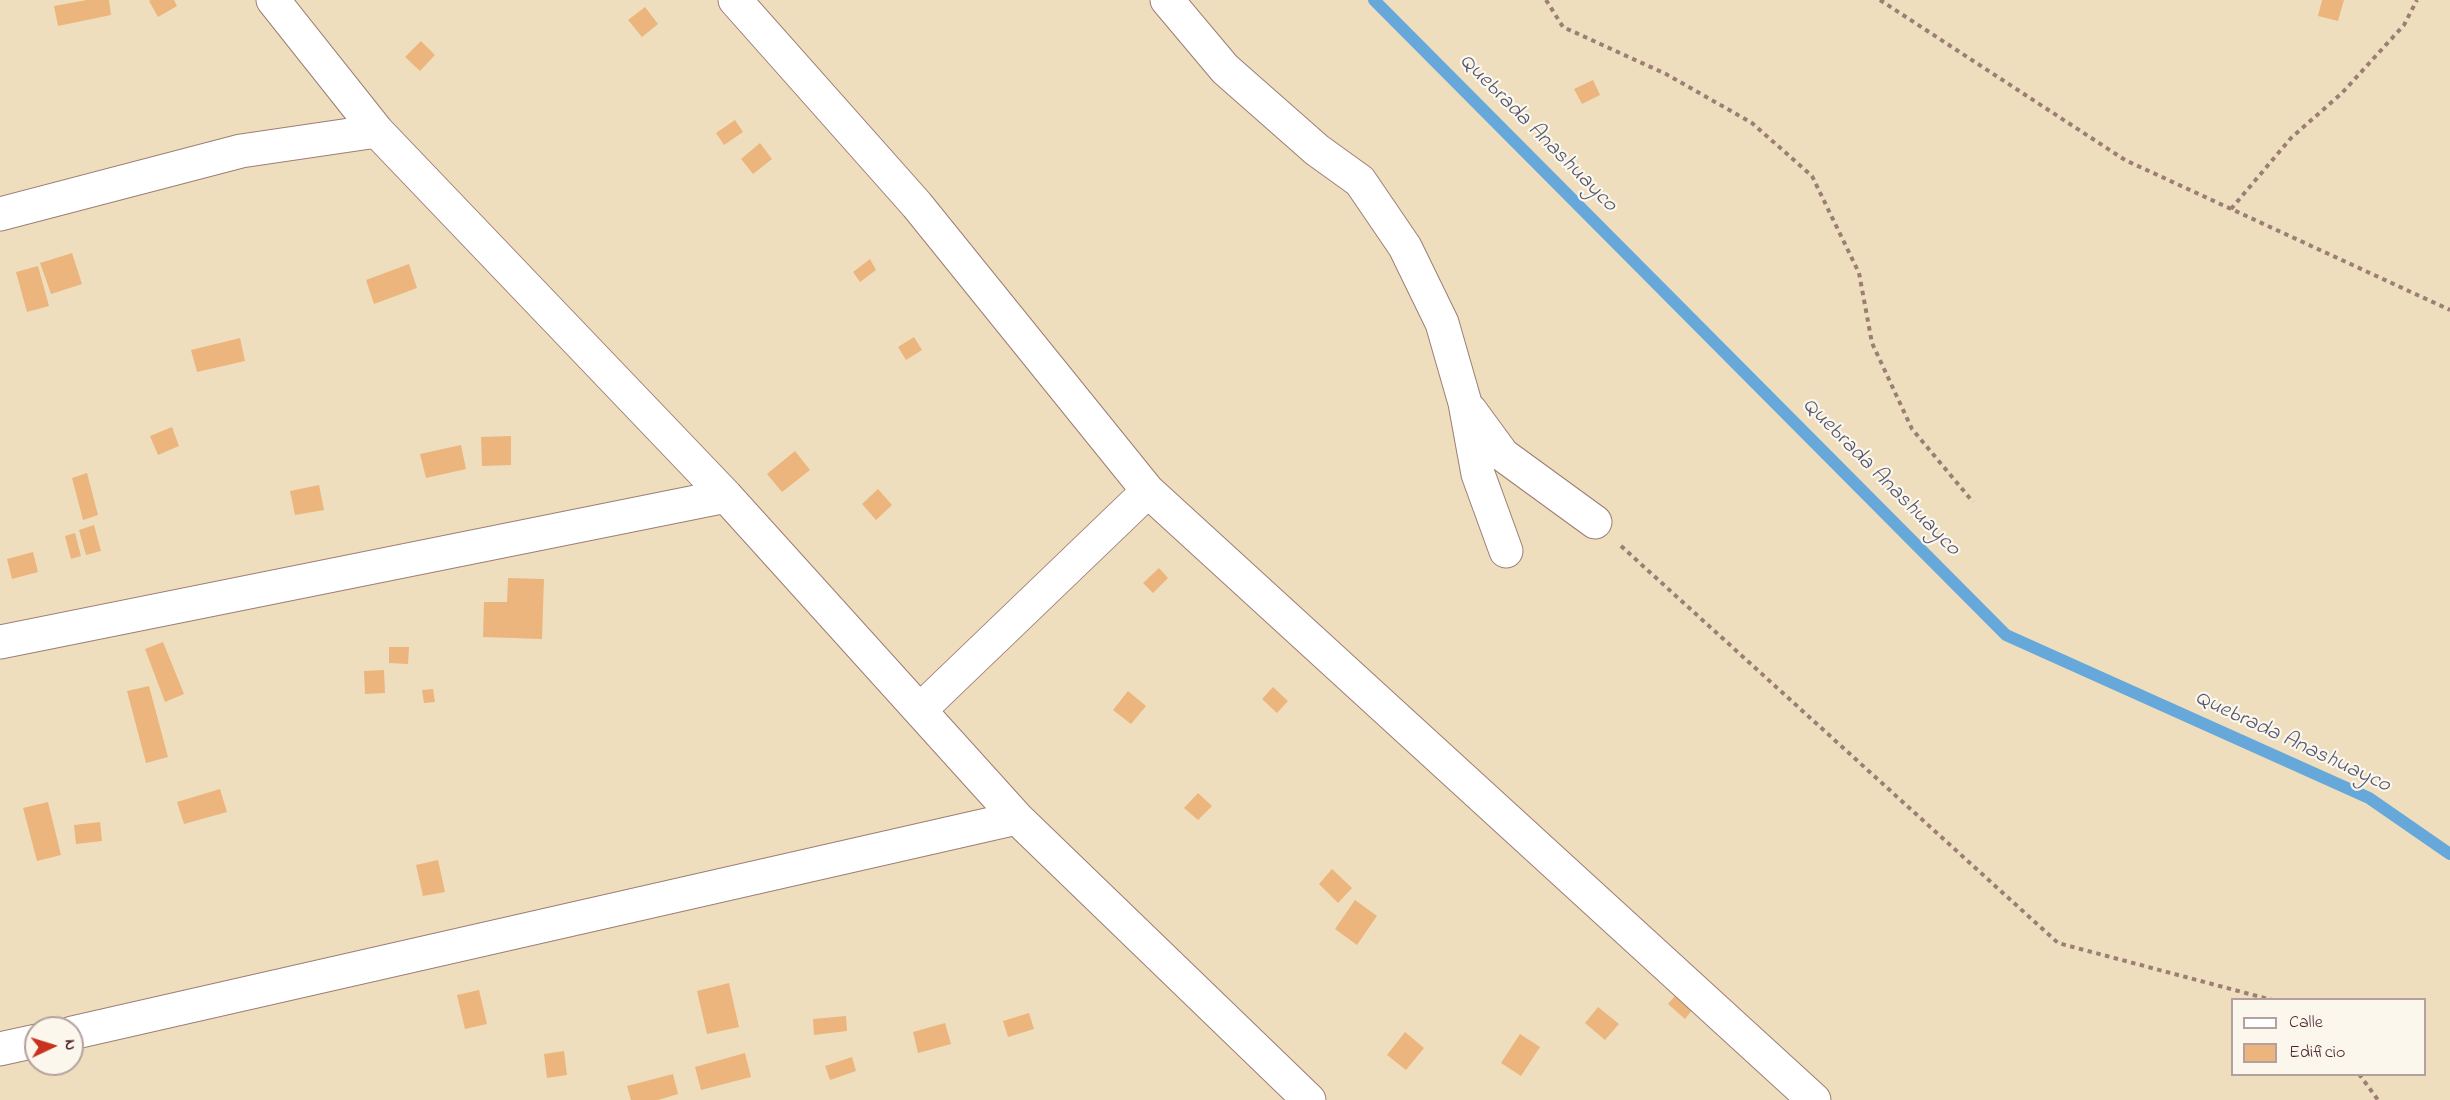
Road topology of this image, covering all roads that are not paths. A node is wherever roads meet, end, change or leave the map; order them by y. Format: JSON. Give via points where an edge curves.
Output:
{"nodes":[{"id":1,"x":273,"y":0,"type":"edge"},
{"id":2,"x":735,"y":0,"type":"edge"},
{"id":3,"x":1167,"y":0,"type":"edge"},
{"id":4,"x":377,"y":131,"type":"junction"},
{"id":5,"x":0,"y":214,"type":"edge"},
{"id":6,"x":1465,"y":403,"type":"junction"},
{"id":7,"x":1148,"y":491,"type":"junction"},
{"id":8,"x":726,"y":496,"type":"junction"},
{"id":9,"x":1595,"y":522,"type":"road end"},
{"id":10,"x":1506,"y":551,"type":"dead end"},
{"id":11,"x":0,"y":642,"type":"edge"},
{"id":12,"x":920,"y":710,"type":"junction"},
{"id":13,"x":1017,"y":818,"type":"junction"},
{"id":14,"x":84,"y":1030,"type":"edge"},
{"id":15,"x":24,"y":1044,"type":"edge"},
{"id":16,"x":0,"y":1049,"type":"edge"},
{"id":17,"x":1309,"y":1100,"type":"edge"},
{"id":18,"x":1814,"y":1100,"type":"edge"}],
"edges":[{"from":1,"to":4,"type":"street"},
{"from":2,"to":7,"type":"street","via":[[917,205]]},
{"from":3,"to":6,"type":"street","via":[[1225,69],[1317,150],[1360,181],[1405,247],[1443,323]]},
{"from":4,"to":5,"type":"street","via":[[241,151]]},
{"from":4,"to":8,"type":"street"},
{"from":6,"to":9,"type":"street","via":[[1503,455]]},
{"from":6,"to":10,"type":"street","via":[[1478,474]]},
{"from":7,"to":12,"type":"street"},
{"from":7,"to":18,"type":"street"},
{"from":8,"to":11,"type":"street"},
{"from":8,"to":12,"type":"street"},
{"from":12,"to":13,"type":"street"},
{"from":13,"to":14,"type":"street"},
{"from":13,"to":17,"type":"street"},
{"from":15,"to":16,"type":"street"}]}
